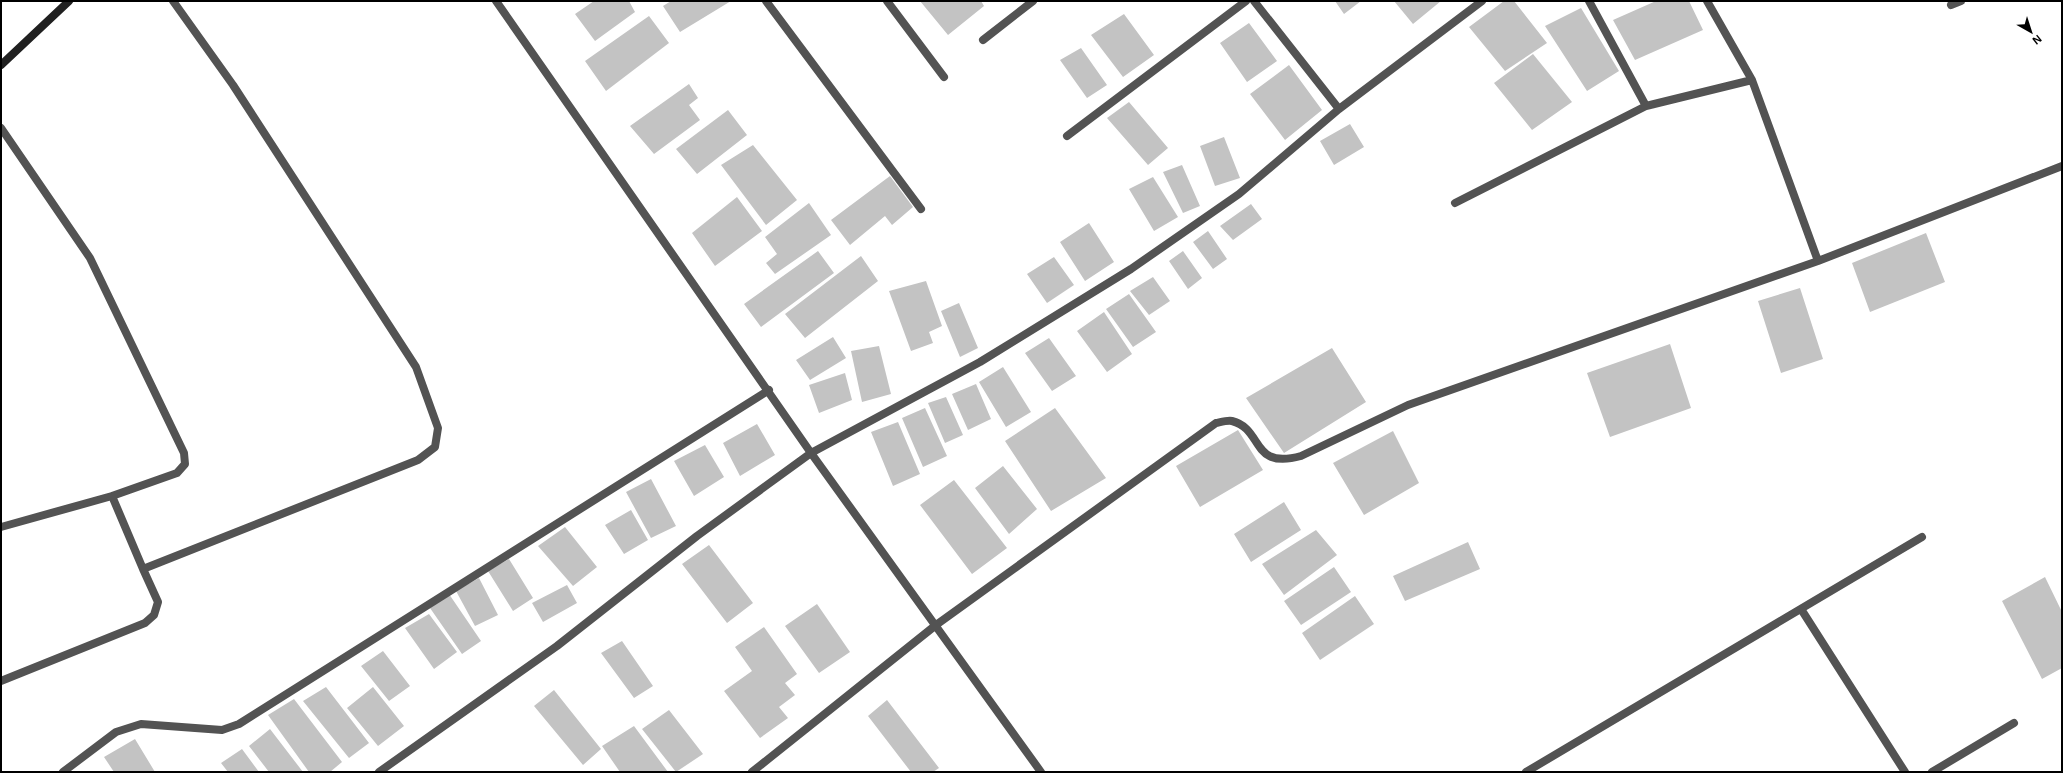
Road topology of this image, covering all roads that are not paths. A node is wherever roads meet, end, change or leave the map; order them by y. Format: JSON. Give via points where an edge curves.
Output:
{"nodes":[{"id":1,"x":69,"y":1,"type":"edge"},
{"id":2,"x":173,"y":1,"type":"edge"},
{"id":3,"x":496,"y":1,"type":"edge"},
{"id":4,"x":766,"y":1,"type":"edge"},
{"id":5,"x":887,"y":1,"type":"edge"},
{"id":6,"x":1033,"y":1,"type":"edge"},
{"id":7,"x":1246,"y":1,"type":"edge"},
{"id":8,"x":1254,"y":1,"type":"edge"},
{"id":9,"x":1482,"y":1,"type":"edge"},
{"id":10,"x":1589,"y":1,"type":"edge"},
{"id":11,"x":1707,"y":1,"type":"edge"},
{"id":12,"x":1961,"y":1,"type":"edge"},
{"id":13,"x":1951,"y":5,"type":"dead end"},
{"id":14,"x":983,"y":40,"type":"dead end"},
{"id":15,"x":1,"y":65,"type":"edge"},
{"id":16,"x":944,"y":77,"type":"dead end"},
{"id":17,"x":1752,"y":80,"type":"junction"},
{"id":18,"x":1646,"y":106,"type":"junction"},
{"id":19,"x":1339,"y":110,"type":"junction"},
{"id":20,"x":1,"y":128,"type":"edge"},
{"id":21,"x":1067,"y":136,"type":"dead end"},
{"id":22,"x":2062,"y":166,"type":"edge"},
{"id":23,"x":1455,"y":203,"type":"dead end"},
{"id":24,"x":921,"y":208,"type":"dead end"},
{"id":25,"x":1818,"y":261,"type":"junction"},
{"id":26,"x":769,"y":390,"type":"junction"},
{"id":27,"x":811,"y":453,"type":"junction"},
{"id":28,"x":112,"y":496,"type":"junction"},
{"id":29,"x":1,"y":527,"type":"edge"},
{"id":30,"x":1922,"y":537,"type":"dead end"},
{"id":31,"x":144,"y":569,"type":"junction"},
{"id":32,"x":1801,"y":609,"type":"junction"},
{"id":33,"x":936,"y":625,"type":"junction"},
{"id":34,"x":1,"y":681,"type":"edge"},
{"id":35,"x":2014,"y":723,"type":"dead end"},
{"id":36,"x":755,"y":771,"type":"edge"},
{"id":37,"x":63,"y":772,"type":"edge"},
{"id":38,"x":379,"y":772,"type":"edge"},
{"id":39,"x":1041,"y":772,"type":"edge"},
{"id":40,"x":1526,"y":772,"type":"edge"},
{"id":41,"x":1905,"y":772,"type":"edge"},
{"id":42,"x":1932,"y":772,"type":"edge"}],
"edges":[{"from":1,"to":15,"type":"main road"},
{"from":2,"to":31,"type":"street","via":[[233,85],[416,367],[438,428],[435,447],[418,460]]},
{"from":3,"to":26,"type":"street"},
{"from":4,"to":24,"type":"street"},
{"from":5,"to":16,"type":"street"},
{"from":6,"to":14,"type":"street"},
{"from":7,"to":21,"type":"street"},
{"from":8,"to":19,"type":"street"},
{"from":9,"to":19,"type":"street"},
{"from":10,"to":18,"type":"street"},
{"from":11,"to":17,"type":"street"},
{"from":12,"to":13,"type":"street"},
{"from":17,"to":18,"type":"street"},
{"from":17,"to":25,"type":"street"},
{"from":18,"to":23,"type":"street"},
{"from":19,"to":27,"type":"street","via":[[1239,194],[1131,269],[980,362]]},
{"from":20,"to":28,"type":"street","via":[[90,258],[184,453],[185,464],[177,473]]},
{"from":22,"to":25,"type":"street"},
{"from":25,"to":33,"type":"street","via":[[1408,405],[1301,456],[1284,461],[1266,455],[1244,427],[1231,420],[1216,423]]},
{"from":26,"to":27,"type":"street"},
{"from":26,"to":37,"type":"street","via":[[239,724],[222,730],[141,724],[116,732]]},
{"from":27,"to":33,"type":"street"},
{"from":27,"to":38,"type":"street","via":[[697,536],[557,646]]},
{"from":28,"to":29,"type":"street"},
{"from":28,"to":31,"type":"street"},
{"from":30,"to":32,"type":"street"},
{"from":31,"to":34,"type":"street","via":[[158,602],[154,615],[145,623]]},
{"from":32,"to":40,"type":"street"},
{"from":32,"to":41,"type":"street"},
{"from":33,"to":36,"type":"street"},
{"from":33,"to":39,"type":"street"},
{"from":35,"to":42,"type":"street"}]}
